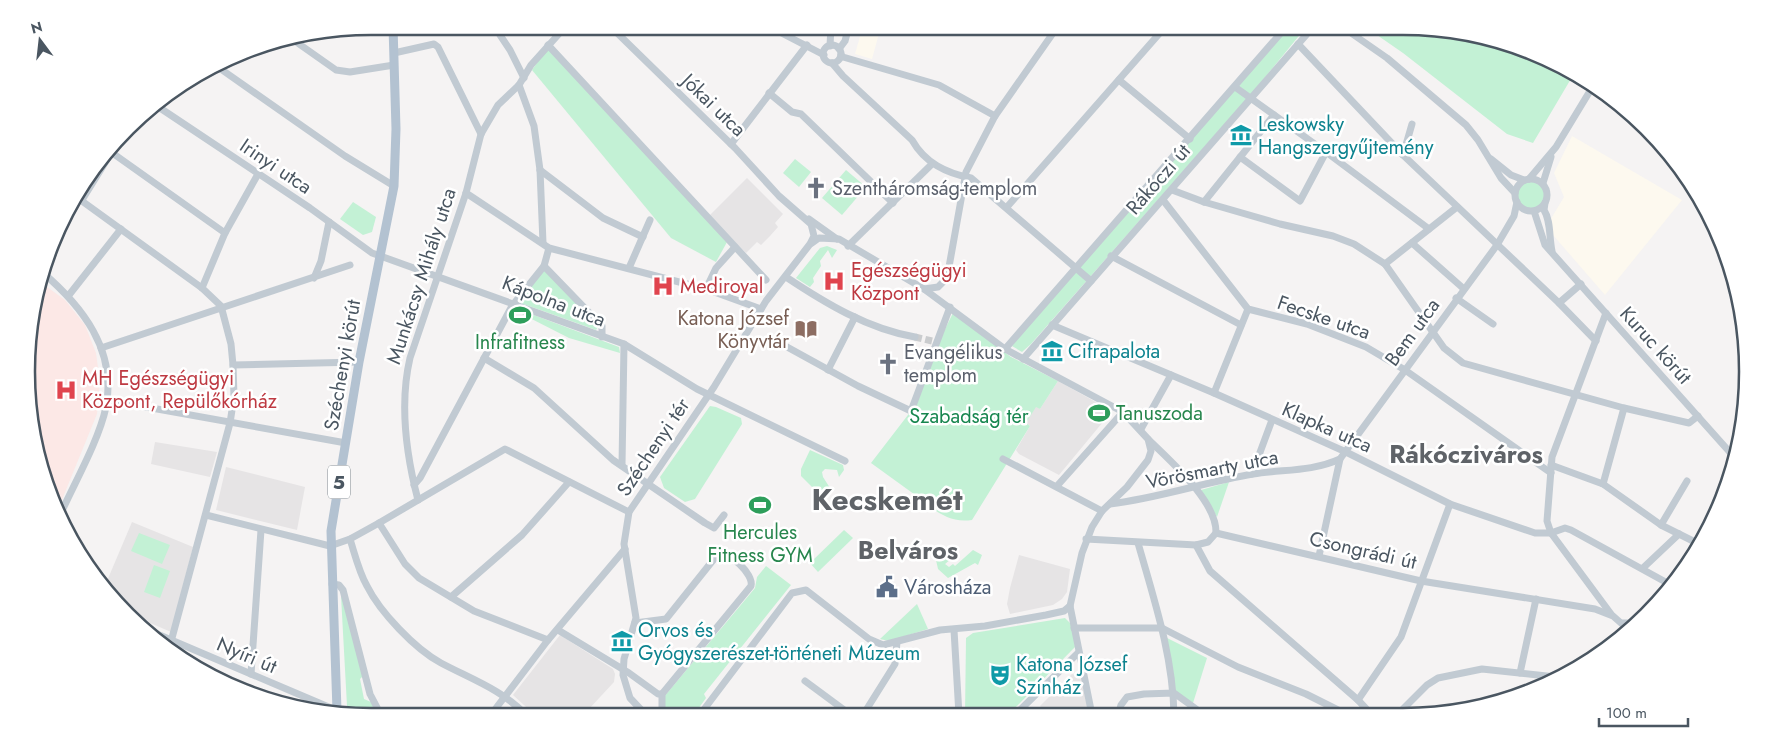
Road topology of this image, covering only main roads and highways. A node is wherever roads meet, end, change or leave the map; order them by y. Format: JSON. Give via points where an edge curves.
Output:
{"nodes":[{"id":1,"x":393,"y":35,"type":"edge"},
{"id":2,"x":338,"y":706,"type":"edge"}],
"edges":[{"from":1,"to":2,"type":"main road","name":"Széchenyi körút","number":"5","via":[[394,186],[359,362],[330,546]]}]}
